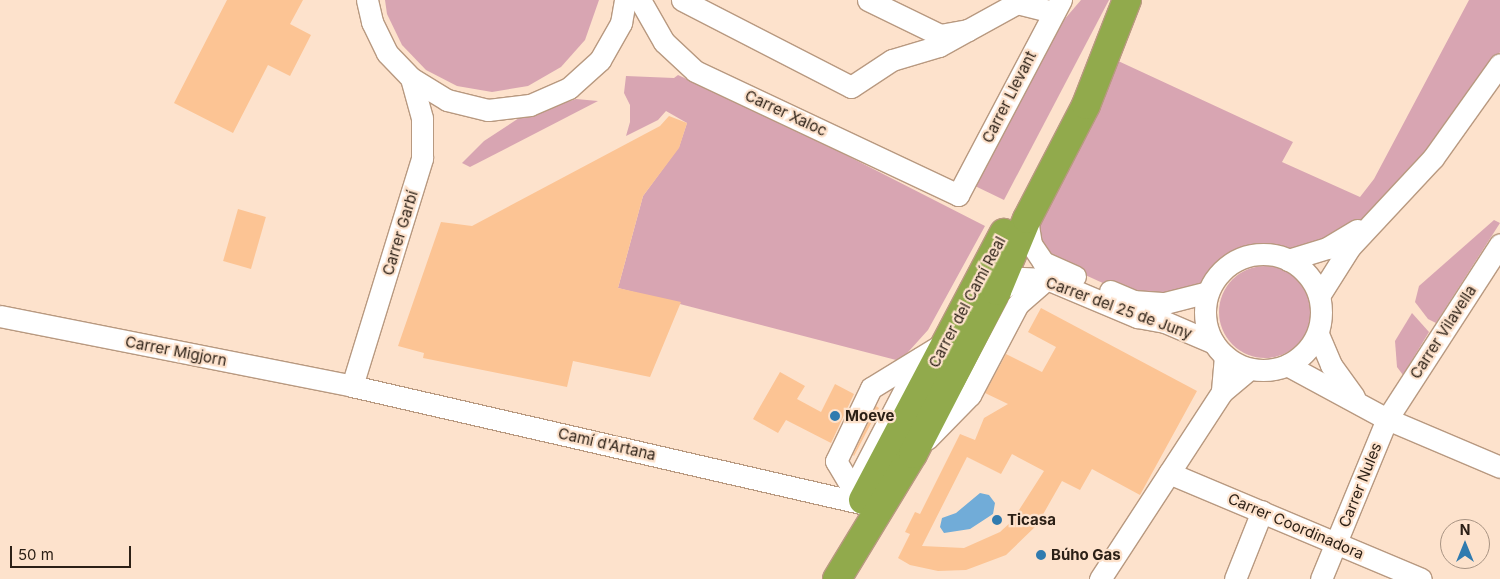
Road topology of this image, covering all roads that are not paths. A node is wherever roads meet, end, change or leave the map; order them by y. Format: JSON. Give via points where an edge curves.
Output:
{"nodes":[{"id":1,"x":367,"y":0,"type":"edge"},
{"id":2,"x":625,"y":0,"type":"edge"},
{"id":3,"x":640,"y":0,"type":"edge"},
{"id":4,"x":682,"y":0,"type":"edge"},
{"id":5,"x":868,"y":0,"type":"edge"},
{"id":6,"x":1127,"y":0,"type":"edge"},
{"id":7,"x":1056,"y":6,"type":"edge"},
{"id":8,"x":1114,"y":26,"type":"junction"},
{"id":9,"x":968,"y":30,"type":"junction"},
{"id":10,"x":1500,"y":64,"type":"edge"},
{"id":11,"x":411,"y":78,"type":"junction"},
{"id":12,"x":958,"y":195,"type":"joint"},
{"id":13,"x":1027,"y":219,"type":"junction"},
{"id":14,"x":1368,"y":224,"type":"junction"},
{"id":15,"x":1500,"y":244,"type":"edge"},
{"id":16,"x":1288,"y":260,"type":"junction"},
{"id":17,"x":1047,"y":279,"type":"junction"},
{"id":18,"x":997,"y":291,"type":"junction"},
{"id":19,"x":1208,"y":292,"type":"junction"},
{"id":20,"x":1319,"y":296,"type":"junction"},
{"id":21,"x":0,"y":316,"type":"edge"},
{"id":22,"x":1318,"y":334,"type":"junction"},
{"id":23,"x":946,"y":342,"type":"junction"},
{"id":24,"x":1219,"y":350,"type":"junction"},
{"id":25,"x":921,"y":357,"type":"junction"},
{"id":26,"x":1288,"y":365,"type":"junction"},
{"id":27,"x":1249,"y":369,"type":"junction"},
{"id":28,"x":352,"y":386,"type":"junction"},
{"id":29,"x":1222,"y":392,"type":"junction"},
{"id":30,"x":1357,"y":401,"type":"junction"},
{"id":31,"x":1387,"y":419,"type":"junction"},
{"id":32,"x":913,"y":454,"type":"junction"},
{"id":33,"x":1500,"y":467,"type":"edge"},
{"id":34,"x":1169,"y":473,"type":"junction"},
{"id":35,"x":891,"y":486,"type":"junction"},
{"id":36,"x":857,"y":496,"type":"junction"},
{"id":37,"x":1262,"y":511,"type":"junction"},
{"id":38,"x":1336,"y":542,"type":"junction"},
{"id":39,"x":1412,"y":577,"type":"edge"},
{"id":40,"x":822,"y":579,"type":"edge"},
{"id":41,"x":837,"y":579,"type":"edge"},
{"id":42,"x":850,"y":579,"type":"edge"},
{"id":43,"x":1100,"y":579,"type":"edge"},
{"id":44,"x":1234,"y":579,"type":"edge"},
{"id":45,"x":1321,"y":579,"type":"edge"}],
"edges":[{"from":1,"to":11,"type":"street","via":[[372,22],[387,53]]},
{"from":2,"to":11,"type":"street","via":[[621,23],[600,60],[569,88],[530,105],[488,110],[447,100]]},
{"from":3,"to":12,"type":"street","name":"Carrer Xaloc","via":[[664,42],[696,71]]},
{"from":4,"to":9,"type":"street","via":[[850,87],[897,58],[939,46]]},
{"from":5,"to":9,"type":"street","via":[[934,33],[952,35]]},
{"from":6,"to":8,"type":"highway"},
{"from":7,"to":9,"type":"street","via":[[1017,3]]},
{"from":7,"to":12,"type":"street","name":"Carrer Llevant"},
{"from":8,"to":13,"type":"highway","via":[[1086,105]]},
{"from":8,"to":23,"type":"highway","name":"Carrer del Camí Real"},
{"from":10,"to":14,"type":"street","via":[[1433,158]]},
{"from":11,"to":28,"type":"street","name":"Carrer Garbí","via":[[422,118],[422,158]]},
{"from":13,"to":18,"type":"highway"},
{"from":13,"to":19,"type":"street","name":"Carrer del 25 de Juny","via":[[1031,244],[1044,262],[1134,301],[1165,303]]},
{"from":14,"to":16,"type":"street","via":[[1327,248]]},
{"from":14,"to":20,"type":"street","via":[[1336,264]]},
{"from":15,"to":31,"type":"street","name":"Carrer Vilavella"},
{"from":16,"to":19,"type":"street","via":[[1270,254],[1250,256],[1233,263],[1218,276]]},
{"from":16,"to":20,"type":"street","via":[[1302,268]]},
{"from":17,"to":18,"type":"street","name":"Carrer del 25 de Juny","via":[[1022,278]]},
{"from":17,"to":24,"type":"street","name":"Carrer del 25 de Juny","via":[[1137,317],[1166,322]]},
{"from":17,"to":32,"type":"street","via":[[1018,304],[970,395]]},
{"from":18,"to":32,"type":"highway"},
{"from":19,"to":24,"type":"street","via":[[1207,327]]},
{"from":20,"to":22,"type":"street","via":[[1322,315]]},
{"from":21,"to":28,"type":"street","name":"Carrer Migjorn"},
{"from":22,"to":26,"type":"street","via":[[1305,352]]},
{"from":22,"to":30,"type":"street","via":[[1331,365]]},
{"from":23,"to":25,"type":"street"},
{"from":23,"to":36,"type":"highway","name":"Carrer del Camí Real"},
{"from":24,"to":27,"type":"street"},
{"from":24,"to":29,"type":"street"},
{"from":25,"to":36,"type":"street"},
{"from":25,"to":36,"type":"street","via":[[871,388],[836,461]]},
{"from":26,"to":27,"type":"street","via":[[1269,370]]},
{"from":26,"to":30,"type":"street"},
{"from":27,"to":29,"type":"street"},
{"from":28,"to":36,"type":"street","name":"Camí d'Artana"},
{"from":29,"to":34,"type":"street"},
{"from":30,"to":31,"type":"street"},
{"from":31,"to":33,"type":"street"},
{"from":31,"to":38,"type":"street","name":"Carrer Nules"},
{"from":32,"to":35,"type":"highway"},
{"from":34,"to":37,"type":"street","name":"Carrer Coordinadora"},
{"from":34,"to":43,"type":"street"},
{"from":35,"to":41,"type":"highway"},
{"from":35,"to":42,"type":"street","via":[[888,509]]},
{"from":36,"to":40,"type":"highway","name":"Carrer del Camí Real"},
{"from":37,"to":38,"type":"street","name":"Carrer Coordinadora"},
{"from":37,"to":44,"type":"street"},
{"from":38,"to":39,"type":"street","name":"Carrer Coordinadora"},
{"from":38,"to":45,"type":"street","name":"Carrer Nules"}]}
